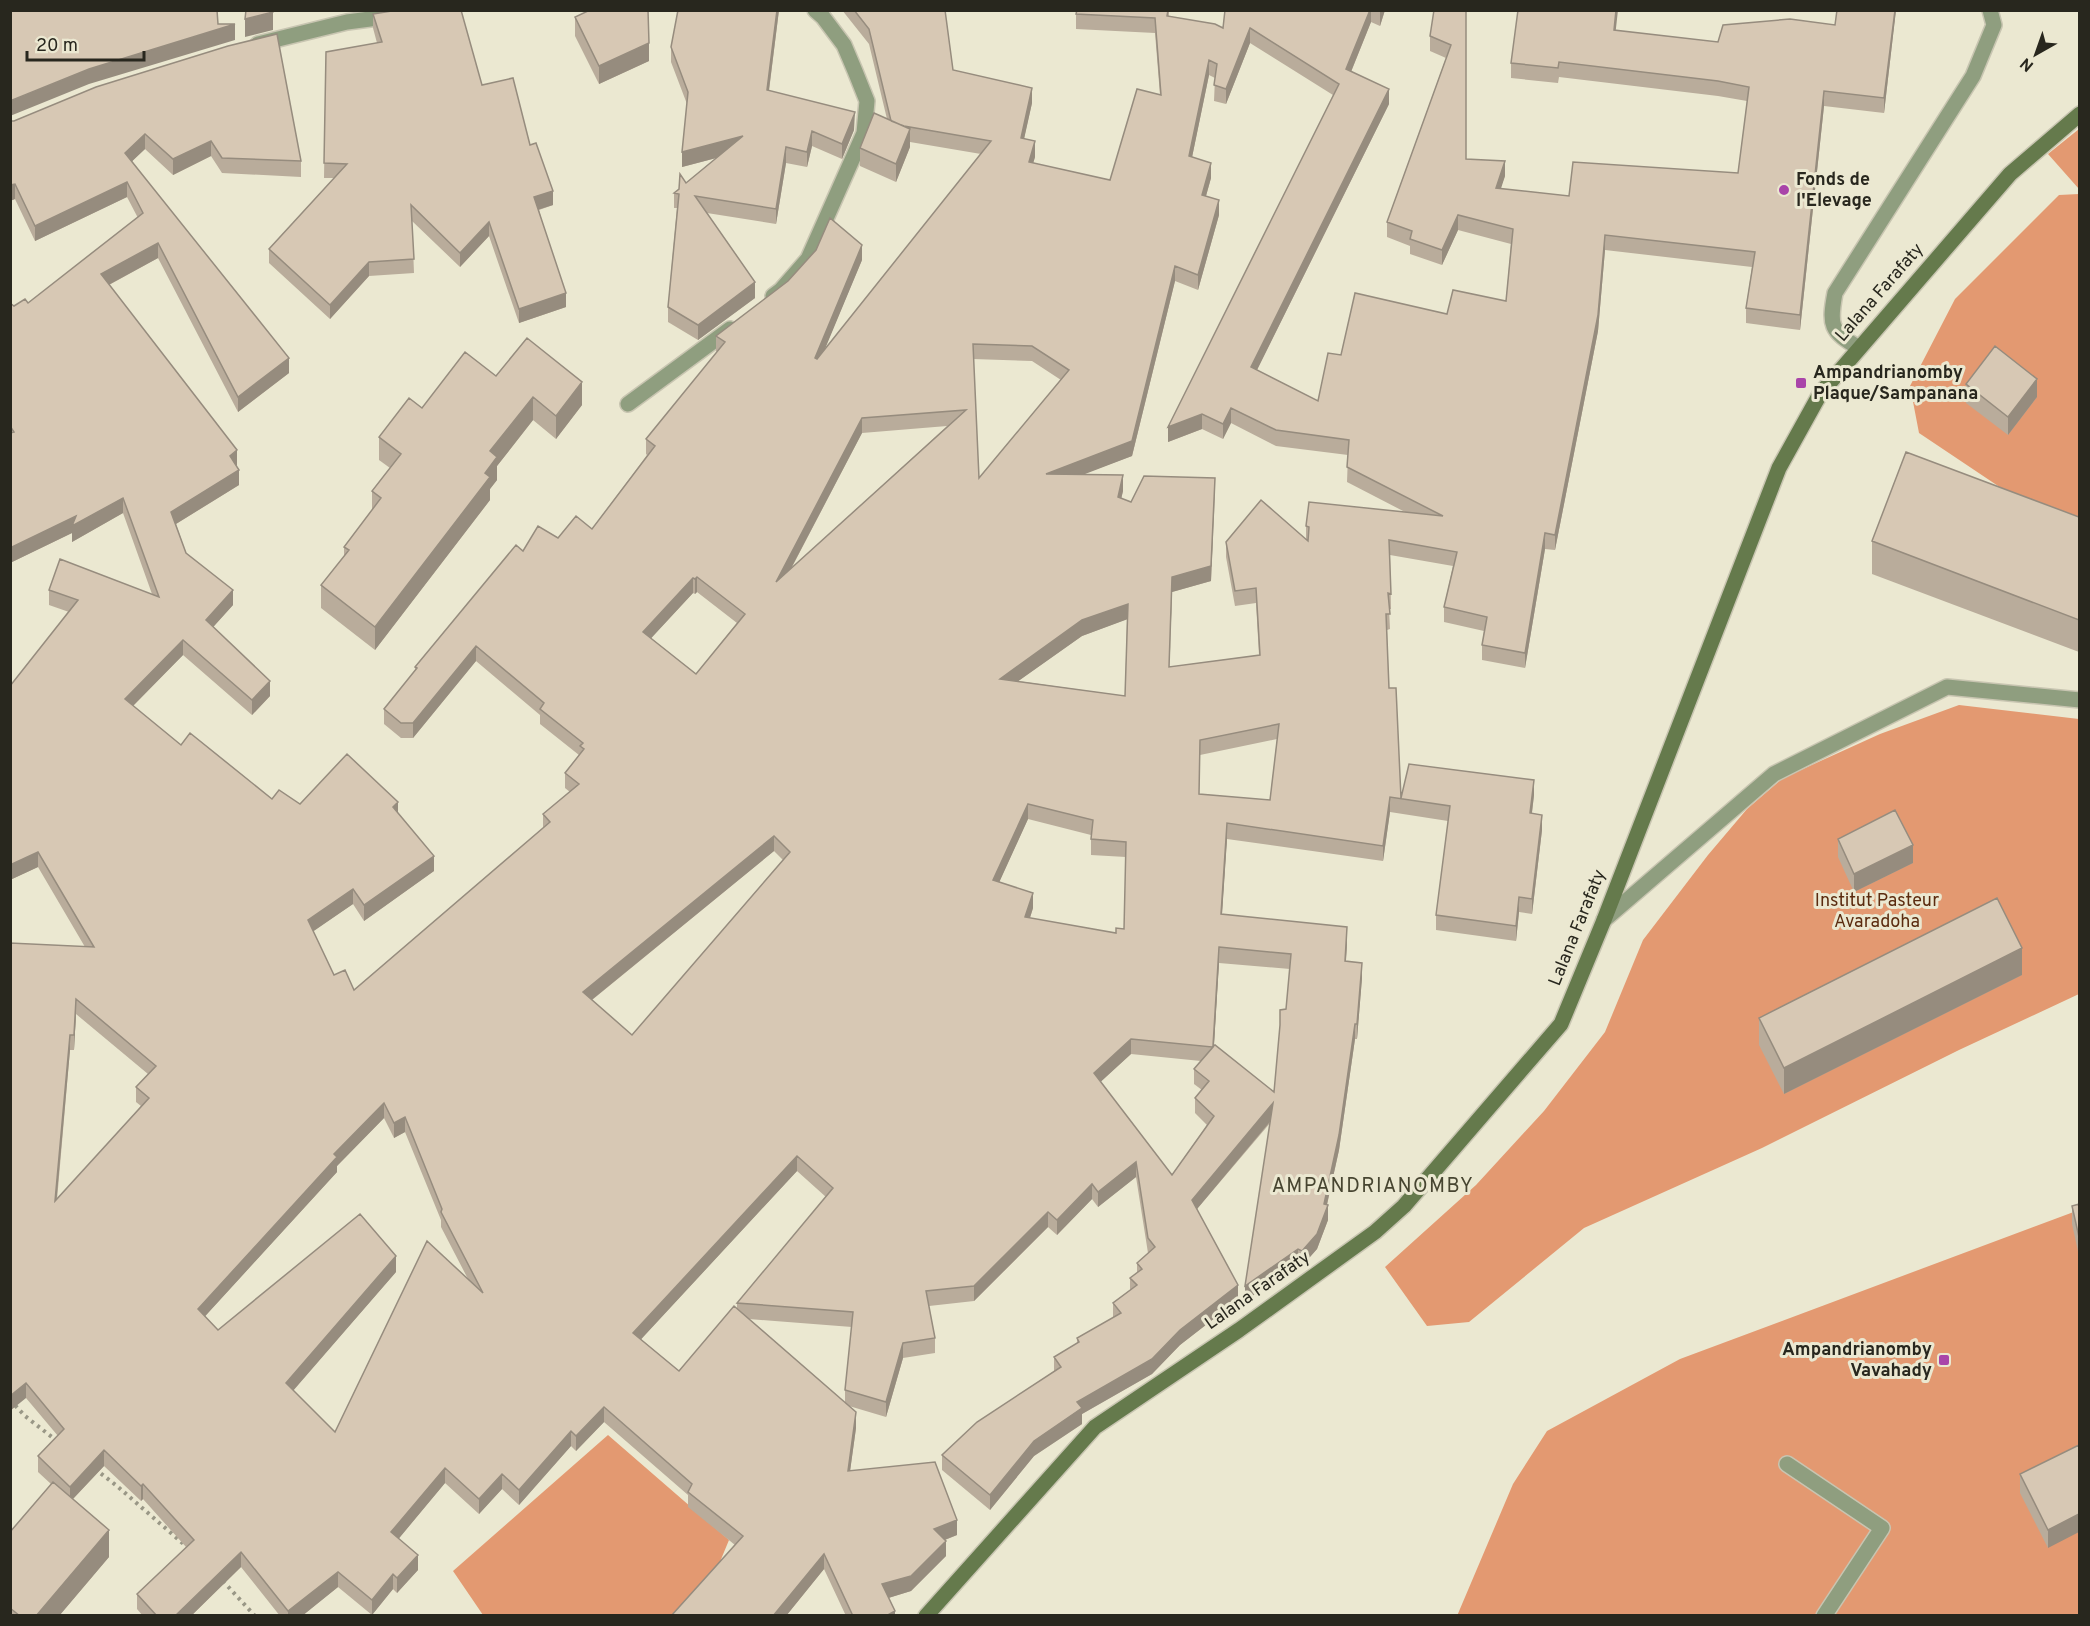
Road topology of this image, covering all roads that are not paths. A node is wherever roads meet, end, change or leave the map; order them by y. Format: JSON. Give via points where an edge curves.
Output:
{"nodes":[{"id":1,"x":815,"y":10,"type":"edge"},
{"id":2,"x":1990,"y":10,"type":"edge"},
{"id":3,"x":413,"y":14,"type":"edge"},
{"id":4,"x":247,"y":47,"type":"edge"},
{"id":5,"x":2079,"y":114,"type":"edge"},
{"id":6,"x":759,"y":307,"type":"edge"},
{"id":7,"x":742,"y":320,"type":"edge"},
{"id":8,"x":1859,"y":348,"type":"junction"},
{"id":9,"x":628,"y":404,"type":"dead end"},
{"id":10,"x":2079,"y":700,"type":"edge"},
{"id":11,"x":1604,"y":920,"type":"junction"},
{"id":12,"x":1787,"y":1464,"type":"dead end"},
{"id":13,"x":926,"y":1616,"type":"edge"},
{"id":14,"x":1824,"y":1616,"type":"edge"}],
"edges":[{"from":1,"to":6,"type":"street","via":[[844,45],[867,101],[864,133],[808,259],[781,290]]},
{"from":2,"to":8,"type":"street","via":[[1994,25],[1973,76],[1835,293],[1833,328]]},
{"from":3,"to":4,"type":"street","via":[[347,22]]},
{"from":5,"to":8,"type":"main road","name":"Lalana Farafaty","via":[[2010,174]]},
{"from":7,"to":9,"type":"street"},
{"from":8,"to":11,"type":"main road","name":"Lalana Farafaty","via":[[1820,394],[1779,468]]},
{"from":10,"to":11,"type":"street","via":[[1947,687],[1774,774]]},
{"from":11,"to":13,"type":"main road","name":"Lalana Farafaty","via":[[1561,1024],[1404,1206],[1375,1232],[1239,1330],[1095,1426]]},
{"from":12,"to":14,"type":"street","via":[[1882,1528]]}]}
